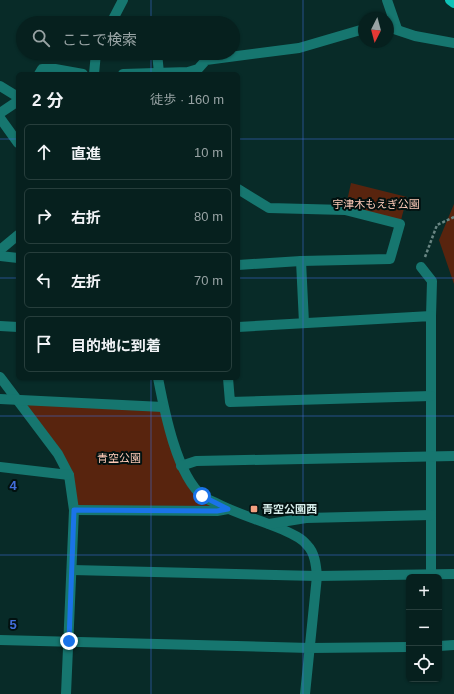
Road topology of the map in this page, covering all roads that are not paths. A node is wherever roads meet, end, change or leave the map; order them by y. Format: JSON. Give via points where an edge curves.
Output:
{"nodes":[{"id":1,"x":124,"y":0,"type":"edge"},
{"id":2,"x":387,"y":0,"type":"edge"},
{"id":3,"x":450,"y":0,"type":"edge"},
{"id":4,"x":454,"y":3,"type":"edge"},
{"id":5,"x":389,"y":12,"type":"edge"},
{"id":6,"x":116,"y":16,"type":"edge"},
{"id":7,"x":394,"y":29,"type":"edge"},
{"id":8,"x":358,"y":31,"type":"edge"},
{"id":9,"x":454,"y":43,"type":"edge"},
{"id":10,"x":240,"y":54,"type":"edge"},
{"id":11,"x":95,"y":60,"type":"edge"},
{"id":12,"x":158,"y":60,"type":"edge"},
{"id":13,"x":204,"y":60,"type":"edge"},
{"id":14,"x":40,"y":72,"type":"edge"},
{"id":15,"x":72,"y":72,"type":"edge"},
{"id":16,"x":94,"y":72,"type":"edge"},
{"id":17,"x":159,"y":72,"type":"edge"},
{"id":18,"x":188,"y":72,"type":"edge"},
{"id":19,"x":0,"y":86,"type":"edge"},
{"id":20,"x":16,"y":95,"type":"edge"},
{"id":21,"x":16,"y":102,"type":"edge"},
{"id":22,"x":0,"y":113,"type":"edge"},
{"id":23,"x":0,"y":118,"type":"edge"},
{"id":24,"x":16,"y":141,"type":"edge"},
{"id":25,"x":240,"y":190,"type":"edge"},
{"id":26,"x":16,"y":237,"type":"edge"},
{"id":27,"x":0,"y":250,"type":"edge"},
{"id":28,"x":0,"y":256,"type":"edge"},
{"id":29,"x":16,"y":258,"type":"edge"},
{"id":30,"x":301,"y":261,"type":"junction"},
{"id":31,"x":240,"y":265,"type":"edge"},
{"id":32,"x":421,"y":267,"type":"road end"},
{"id":33,"x":431,"y":316,"type":"junction"},
{"id":34,"x":304,"y":323,"type":"junction"},
{"id":35,"x":0,"y":326,"type":"edge"},
{"id":36,"x":16,"y":327,"type":"edge"},
{"id":37,"x":240,"y":327,"type":"edge"},
{"id":38,"x":0,"y":377,"type":"edge"},
{"id":39,"x":158,"y":380,"type":"edge"},
{"id":40,"x":228,"y":380,"type":"edge"},
{"id":41,"x":431,"y":396,"type":"junction"},
{"id":42,"x":0,"y":399,"type":"edge"},
{"id":43,"x":18,"y":400,"type":"junction"},
{"id":44,"x":163,"y":407,"type":"junction"},
{"id":45,"x":431,"y":456,"type":"junction"},
{"id":46,"x":454,"y":456,"type":"edge"},
{"id":47,"x":181,"y":466,"type":"junction"},
{"id":48,"x":0,"y":467,"type":"edge"},
{"id":49,"x":69,"y":475,"type":"junction"},
{"id":50,"x":228,"y":509,"type":"junction"},
{"id":51,"x":74,"y":510,"type":"junction"},
{"id":52,"x":431,"y":515,"type":"junction"},
{"id":53,"x":270,"y":524,"type":"junction"},
{"id":54,"x":72,"y":570,"type":"junction"},
{"id":55,"x":430,"y":574,"type":"edge"},
{"id":56,"x":442,"y":574,"type":"edge"},
{"id":57,"x":454,"y":574,"type":"edge"},
{"id":58,"x":406,"y":575,"type":"edge"},
{"id":59,"x":317,"y":576,"type":"junction"},
{"id":60,"x":0,"y":640,"type":"edge"},
{"id":61,"x":69,"y":641,"type":"junction"},
{"id":62,"x":454,"y":645,"type":"edge"},
{"id":63,"x":442,"y":646,"type":"edge"},
{"id":64,"x":406,"y":647,"type":"edge"},
{"id":65,"x":310,"y":648,"type":"junction"},
{"id":66,"x":66,"y":694,"type":"edge"},
{"id":67,"x":305,"y":694,"type":"edge"}],
"edges":[{"from":1,"to":6,"type":"street"},
{"from":2,"to":5,"type":"street"},
{"from":3,"to":4,"type":"main road"},
{"from":7,"to":9,"type":"street","via":[[415,36]]},
{"from":8,"to":10,"type":"street","via":[[299,48]]},
{"from":11,"to":16,"type":"street"},
{"from":12,"to":17,"type":"street"},
{"from":13,"to":18,"type":"street","via":[[198,69]]},
{"from":14,"to":15,"type":"street","via":[[42,69]]},
{"from":19,"to":20,"type":"street"},
{"from":21,"to":22,"type":"street"},
{"from":23,"to":24,"type":"street"},
{"from":25,"to":30,"type":"street","via":[[269,208],[345,210],[400,224],[390,259]]},
{"from":26,"to":27,"type":"street"},
{"from":28,"to":29,"type":"street"},
{"from":30,"to":31,"type":"street"},
{"from":30,"to":34,"type":"street"},
{"from":32,"to":33,"type":"street","via":[[432,280]]},
{"from":33,"to":34,"type":"street"},
{"from":33,"to":41,"type":"street"},
{"from":34,"to":37,"type":"street"},
{"from":35,"to":36,"type":"street"},
{"from":38,"to":43,"type":"street"},
{"from":39,"to":44,"type":"street"},
{"from":40,"to":41,"type":"street","via":[[230,402]]},
{"from":41,"to":45,"type":"street"},
{"from":42,"to":43,"type":"street"},
{"from":43,"to":44,"type":"street"},
{"from":43,"to":49,"type":"street","via":[[58,454]]},
{"from":44,"to":47,"type":"street"},
{"from":45,"to":46,"type":"street"},
{"from":45,"to":47,"type":"street","via":[[196,461]]},
{"from":45,"to":52,"type":"street"},
{"from":47,"to":50,"type":"street","via":[[202,496]]},
{"from":48,"to":49,"type":"street"},
{"from":49,"to":51,"type":"street"},
{"from":50,"to":51,"type":"street"},
{"from":50,"to":53,"type":"street"},
{"from":51,"to":54,"type":"street"},
{"from":52,"to":53,"type":"street","via":[[306,518]]},
{"from":52,"to":55,"type":"street"},
{"from":53,"to":59,"type":"street","via":[[293,534],[307,544],[313,554]]},
{"from":54,"to":59,"type":"street"},
{"from":54,"to":61,"type":"street"},
{"from":56,"to":57,"type":"street"},
{"from":58,"to":59,"type":"street"},
{"from":59,"to":65,"type":"street"},
{"from":60,"to":61,"type":"street"},
{"from":61,"to":65,"type":"street"},
{"from":61,"to":66,"type":"street"},
{"from":62,"to":63,"type":"street"},
{"from":64,"to":65,"type":"street"},
{"from":65,"to":67,"type":"street"}]}
